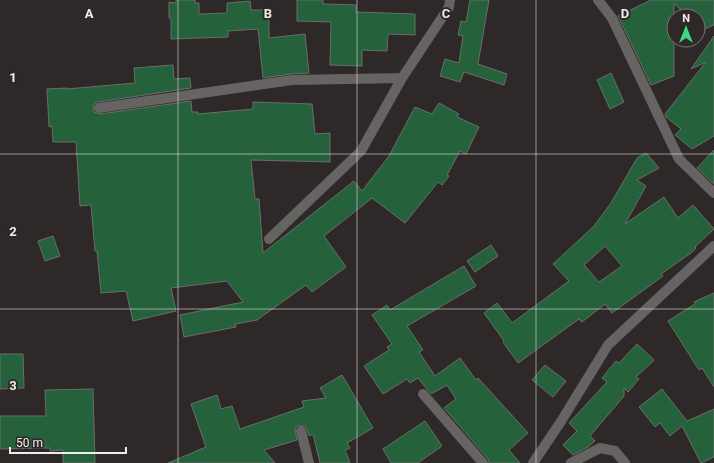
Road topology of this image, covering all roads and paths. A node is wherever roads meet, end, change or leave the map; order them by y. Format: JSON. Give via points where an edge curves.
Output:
{"nodes":[{"id":1,"x":450,"y":0,"type":"edge"},
{"id":2,"x":598,"y":0,"type":"edge"},
{"id":3,"x":402,"y":78,"type":"junction"},
{"id":4,"x":99,"y":108,"type":"dead end"},
{"id":5,"x":714,"y":193,"type":"edge"},
{"id":6,"x":269,"y":239,"type":"dead end"},
{"id":7,"x":714,"y":246,"type":"edge"},
{"id":8,"x":423,"y":394,"type":"dead end"},
{"id":9,"x":301,"y":431,"type":"dead end"},
{"id":10,"x":309,"y":463,"type":"edge"},
{"id":11,"x":483,"y":463,"type":"edge"},
{"id":12,"x":533,"y":463,"type":"edge"},
{"id":13,"x":571,"y":463,"type":"edge"},
{"id":14,"x":625,"y":463,"type":"edge"}],
"edges":[{"from":1,"to":3,"type":"street","via":[[449,7]]},
{"from":2,"to":5,"type":"street","via":[[612,18],[679,159]]},
{"from":3,"to":4,"type":"street","via":[[292,80]]},
{"from":3,"to":6,"type":"street","via":[[361,151]]},
{"from":7,"to":12,"type":"street","via":[[608,344]]},
{"from":8,"to":11,"type":"street"},
{"from":9,"to":10,"type":"street"},
{"from":13,"to":14,"type":"street","via":[[600,448],[616,451]]}]}
